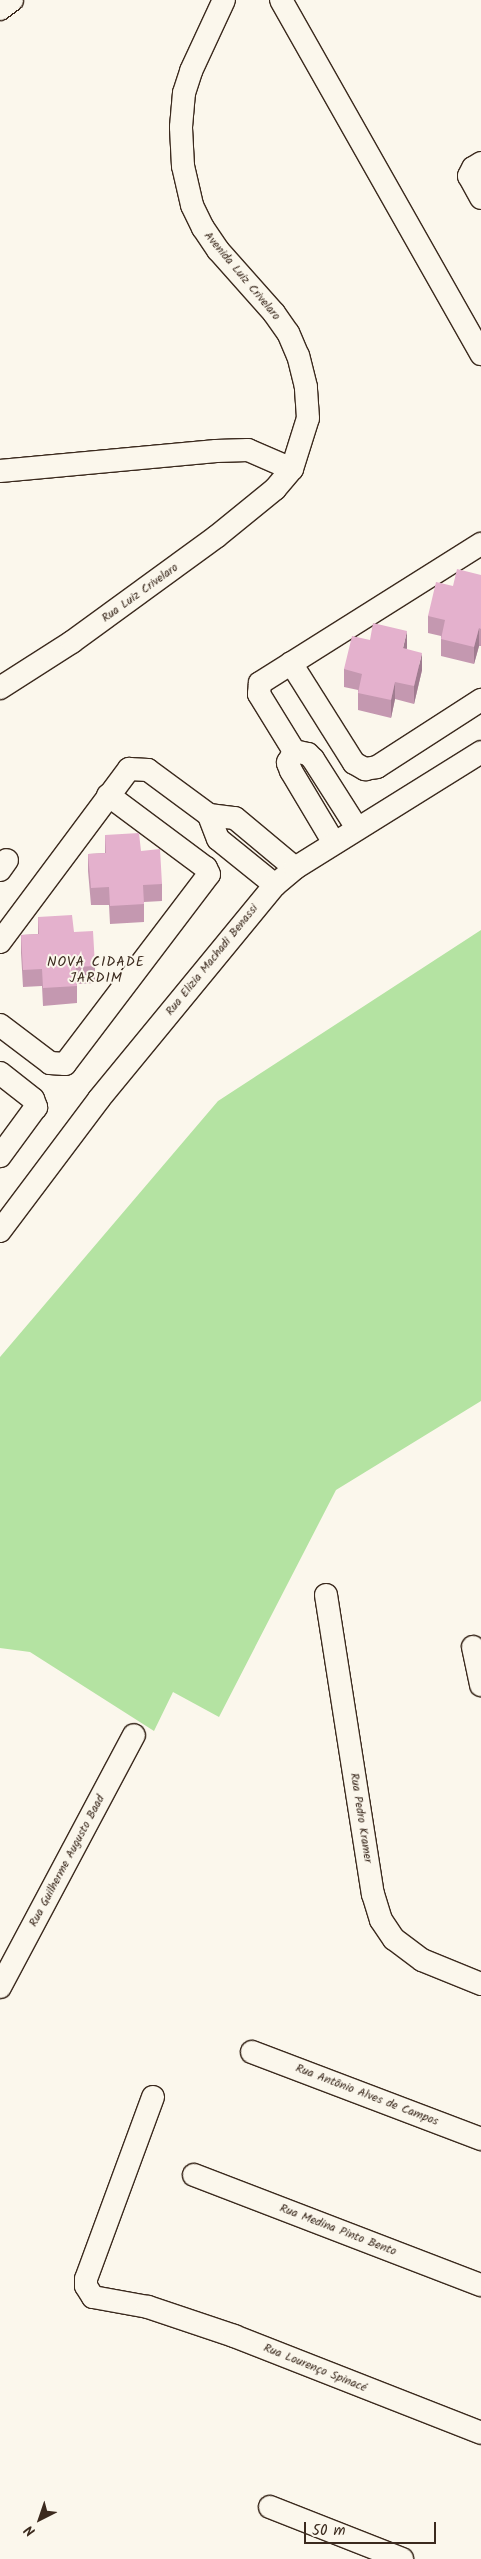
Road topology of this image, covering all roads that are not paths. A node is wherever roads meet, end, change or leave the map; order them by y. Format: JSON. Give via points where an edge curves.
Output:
{"nodes":[{"id":1,"x":12,"y":0,"type":"edge"},
{"id":2,"x":224,"y":0,"type":"edge"},
{"id":3,"x":281,"y":0,"type":"edge"},
{"id":4,"x":0,"y":9,"type":"edge"},
{"id":5,"x":481,"y":163,"type":"edge"},
{"id":6,"x":481,"y":198,"type":"edge"},
{"id":7,"x":481,"y":354,"type":"edge"},
{"id":8,"x":292,"y":468,"type":"junction"},
{"id":9,"x":0,"y":471,"type":"edge"},
{"id":10,"x":274,"y":489,"type":"joint"},
{"id":11,"x":481,"y":544,"type":"edge"},
{"id":12,"x":291,"y":663,"type":"junction"},
{"id":13,"x":0,"y":688,"type":"edge"},
{"id":14,"x":481,"y":700,"type":"edge"},
{"id":15,"x":294,"y":751,"type":"junction"},
{"id":16,"x":481,"y":752,"type":"edge"},
{"id":17,"x":330,"y":785,"type":"junction"},
{"id":18,"x":108,"y":795,"type":"junction"},
{"id":19,"x":308,"y":798,"type":"junction"},
{"id":20,"x":209,"y":814,"type":"junction"},
{"id":21,"x":357,"y":828,"type":"junction"},
{"id":22,"x":253,"y":833,"type":"junction"},
{"id":23,"x":334,"y":843,"type":"junction"},
{"id":24,"x":237,"y":854,"type":"junction"},
{"id":25,"x":295,"y":868,"type":"junction"},
{"id":26,"x":275,"y":885,"type":"junction"},
{"id":27,"x":0,"y":942,"type":"edge"},
{"id":28,"x":0,"y":1025,"type":"edge"},
{"id":29,"x":0,"y":1073,"type":"edge"},
{"id":30,"x":0,"y":1156,"type":"edge"},
{"id":31,"x":0,"y":1231,"type":"edge"},
{"id":32,"x":326,"y":1594,"type":"dead end"},
{"id":33,"x":473,"y":1646,"type":"dead end"},
{"id":34,"x":481,"y":1686,"type":"edge"},
{"id":35,"x":134,"y":1735,"type":"dead end"},
{"id":36,"x":480,"y":1981,"type":"edge"},
{"id":37,"x":0,"y":1987,"type":"edge"},
{"id":38,"x":252,"y":2052,"type":"dead end"},
{"id":39,"x":153,"y":2097,"type":"dead end"},
{"id":40,"x":481,"y":2139,"type":"edge"},
{"id":41,"x":194,"y":2175,"type":"dead end"},
{"id":42,"x":481,"y":2285,"type":"edge"},
{"id":43,"x":481,"y":2433,"type":"edge"},
{"id":44,"x":270,"y":2507,"type":"dead end"},
{"id":45,"x":402,"y":2559,"type":"edge"}],
"edges":[{"from":1,"to":4,"type":"street"},
{"from":2,"to":8,"type":"street","name":"Avenida Luiz Crivelaro","via":[[191,70],[184,93],[181,127],[183,166],[192,205],[203,228],[218,250],[274,313],[298,356],[306,387],[308,418]]},
{"from":3,"to":7,"type":"street"},
{"from":5,"to":6,"type":"street","via":[[469,176]]},
{"from":8,"to":9,"type":"street","via":[[248,450],[224,450]]},
{"from":8,"to":10,"type":"street","name":"Avenida Luiz Crivelaro"},
{"from":10,"to":13,"type":"street","name":"Rua Luiz Crivelaro","via":[[126,603]]},
{"from":11,"to":12,"type":"street"},
{"from":12,"to":14,"type":"street","via":[[354,763],[365,769],[377,767]]},
{"from":12,"to":15,"type":"street","via":[[260,683],[258,691]]},
{"from":15,"to":17,"type":"street","via":[[308,754]]},
{"from":15,"to":19,"type":"street","via":[[289,767]]},
{"from":16,"to":21,"type":"street","name":"Rua Elizia Machadi Benassi"},
{"from":17,"to":19,"type":"street"},
{"from":17,"to":21,"type":"street"},
{"from":18,"to":20,"type":"street","via":[[124,772],[142,767]]},
{"from":18,"to":27,"type":"street"},
{"from":18,"to":28,"type":"street","via":[[206,868],[208,874],[65,1064],[50,1064]]},
{"from":19,"to":23,"type":"street"},
{"from":20,"to":22,"type":"street","via":[[230,816]]},
{"from":20,"to":24,"type":"street","via":[[215,834]]},
{"from":21,"to":23,"type":"street","name":"Rua Elizia Machadi Benassi"},
{"from":22,"to":24,"type":"street"},
{"from":22,"to":25,"type":"street"},
{"from":23,"to":25,"type":"street","name":"Rua Elizia Machadi Benassi"},
{"from":24,"to":26,"type":"street"},
{"from":25,"to":26,"type":"street","name":"Rua Elizia Machadi Benassi"},
{"from":26,"to":31,"type":"street","name":"Rua Elizia Machadi Benassi","via":[[98,1099]]},
{"from":29,"to":30,"type":"street","via":[[33,1099],[36,1106]]},
{"from":32,"to":36,"type":"street","name":"Rua Pedro Kramer","via":[[373,1894],[381,1920],[394,1939],[422,1960]]},
{"from":33,"to":34,"type":"street"},
{"from":35,"to":37,"type":"street","name":"Rua Guilherme Augusto Baad"},
{"from":38,"to":40,"type":"street","name":"Rua Antônio Alves de Campos"},
{"from":39,"to":43,"type":"street","name":"Rua Lourenço Spinacé","via":[[86,2279],[89,2292],[98,2300],[148,2307],[234,2336]]},
{"from":41,"to":42,"type":"street","name":"Rua Medina Pinto Bento"},
{"from":44,"to":45,"type":"street"}]}
